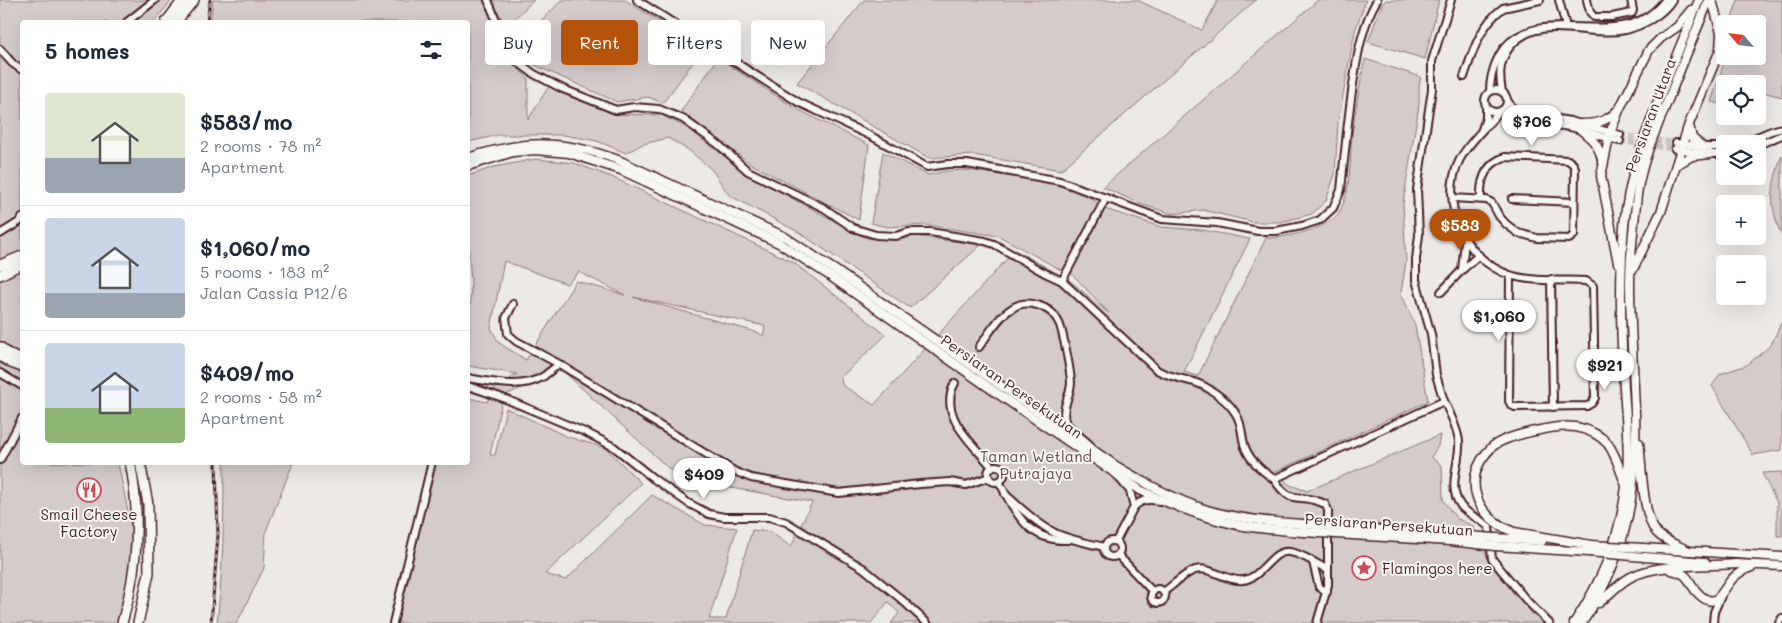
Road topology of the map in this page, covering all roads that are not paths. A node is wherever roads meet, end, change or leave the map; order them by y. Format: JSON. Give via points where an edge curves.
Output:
{"nodes":[{"id":1,"x":155,"y":0,"type":"edge"},
{"id":2,"x":183,"y":0,"type":"edge"},
{"id":3,"x":194,"y":0,"type":"edge"},
{"id":4,"x":201,"y":0,"type":"edge"},
{"id":5,"x":488,"y":0,"type":"edge"},
{"id":6,"x":637,"y":0,"type":"edge"},
{"id":7,"x":1377,"y":0,"type":"edge"},
{"id":8,"x":1451,"y":0,"type":"edge"},
{"id":9,"x":1540,"y":0,"type":"edge"},
{"id":10,"x":1559,"y":0,"type":"edge"},
{"id":11,"x":1587,"y":0,"type":"edge"},
{"id":12,"x":1631,"y":0,"type":"edge"},
{"id":13,"x":1665,"y":0,"type":"edge"},
{"id":14,"x":1672,"y":0,"type":"edge"},
{"id":15,"x":1698,"y":0,"type":"edge"},
{"id":16,"x":1710,"y":0,"type":"edge"},
{"id":17,"x":1524,"y":2,"type":"edge"},
{"id":18,"x":130,"y":20,"type":"edge"},
{"id":19,"x":171,"y":20,"type":"edge"},
{"id":20,"x":172,"y":20,"type":"edge"},
{"id":21,"x":186,"y":20,"type":"edge"},
{"id":22,"x":1566,"y":26,"type":"junction"},
{"id":23,"x":0,"y":50,"type":"edge"},
{"id":24,"x":20,"y":68,"type":"edge"},
{"id":25,"x":1464,"y":78,"type":"dead end"},
{"id":26,"x":1490,"y":91,"type":"junction"},
{"id":27,"x":1502,"y":92,"type":"junction"},
{"id":28,"x":1507,"y":100,"type":"junction"},
{"id":29,"x":1486,"y":107,"type":"junction"},
{"id":30,"x":1620,"y":108,"type":"junction"},
{"id":31,"x":1501,"y":111,"type":"junction"},
{"id":32,"x":1689,"y":124,"type":"junction"},
{"id":33,"x":1581,"y":127,"type":"junction"},
{"id":34,"x":1782,"y":128,"type":"edge"},
{"id":35,"x":1480,"y":132,"type":"junction"},
{"id":36,"x":1764,"y":135,"type":"edge"},
{"id":37,"x":1782,"y":135,"type":"edge"},
{"id":38,"x":1609,"y":136,"type":"junction"},
{"id":39,"x":1620,"y":138,"type":"tunnel mouth"},
{"id":40,"x":1766,"y":142,"type":"edge"},
{"id":41,"x":1678,"y":147,"type":"junction"},
{"id":42,"x":1703,"y":147,"type":"junction"},
{"id":43,"x":1716,"y":147,"type":"edge"},
{"id":44,"x":1710,"y":154,"type":"junction"},
{"id":45,"x":1716,"y":154,"type":"edge"},
{"id":46,"x":470,"y":157,"type":"edge"},
{"id":47,"x":1603,"y":162,"type":"junction"},
{"id":48,"x":470,"y":165,"type":"edge"},
{"id":49,"x":1676,"y":166,"type":"junction"},
{"id":50,"x":1106,"y":198,"type":"junction"},
{"id":51,"x":1453,"y":198,"type":"junction"},
{"id":52,"x":1512,"y":198,"type":"dead end"},
{"id":53,"x":1481,"y":199,"type":"junction"},
{"id":54,"x":1574,"y":202,"type":"junction"},
{"id":55,"x":20,"y":221,"type":"edge"},
{"id":56,"x":0,"y":234,"type":"edge"},
{"id":57,"x":1465,"y":241,"type":"junction"},
{"id":58,"x":1479,"y":255,"type":"junction"},
{"id":59,"x":20,"y":257,"type":"edge"},
{"id":60,"x":0,"y":265,"type":"edge"},
{"id":61,"x":20,"y":265,"type":"edge"},
{"id":62,"x":1462,"y":270,"type":"junction"},
{"id":63,"x":1510,"y":275,"type":"junction"},
{"id":64,"x":0,"y":276,"type":"edge"},
{"id":65,"x":1551,"y":279,"type":"junction"},
{"id":66,"x":1630,"y":280,"type":"junction"},
{"id":67,"x":1062,"y":282,"type":"junction"},
{"id":68,"x":1441,"y":292,"type":"dead end"},
{"id":69,"x":513,"y":304,"type":"dead end"},
{"id":70,"x":1620,"y":305,"type":"junction"},
{"id":71,"x":0,"y":347,"type":"edge"},
{"id":72,"x":979,"y":347,"type":"tunnel mouth"},
{"id":73,"x":0,"y":356,"type":"edge"},
{"id":74,"x":20,"y":359,"type":"edge"},
{"id":75,"x":559,"y":364,"type":"junction"},
{"id":76,"x":20,"y":366,"type":"edge"},
{"id":77,"x":0,"y":373,"type":"edge"},
{"id":78,"x":470,"y":378,"type":"edge"},
{"id":79,"x":955,"y":383,"type":"tunnel mouth"},
{"id":80,"x":20,"y":385,"type":"edge"},
{"id":81,"x":470,"y":387,"type":"edge"},
{"id":82,"x":1444,"y":401,"type":"junction"},
{"id":83,"x":1553,"y":407,"type":"junction"},
{"id":84,"x":1636,"y":416,"type":"junction"},
{"id":85,"x":20,"y":422,"type":"edge"},
{"id":86,"x":1095,"y":452,"type":"junction"},
{"id":87,"x":0,"y":460,"type":"edge"},
{"id":88,"x":130,"y":465,"type":"edge"},
{"id":89,"x":140,"y":465,"type":"edge"},
{"id":90,"x":431,"y":465,"type":"edge"},
{"id":91,"x":992,"y":467,"type":"junction"},
{"id":92,"x":1116,"y":475,"type":"junction"},
{"id":93,"x":989,"y":477,"type":"junction"},
{"id":94,"x":1274,"y":479,"type":"junction"},
{"id":95,"x":999,"y":481,"type":"junction"},
{"id":96,"x":1626,"y":487,"type":"junction"},
{"id":97,"x":1005,"y":494,"type":"junction"},
{"id":98,"x":1164,"y":502,"type":"junction"},
{"id":99,"x":1134,"y":507,"type":"junction"},
{"id":100,"x":1302,"y":528,"type":"junction"},
{"id":101,"x":1071,"y":539,"type":"junction"},
{"id":102,"x":1116,"y":541,"type":"junction"},
{"id":103,"x":1104,"y":547,"type":"junction"},
{"id":104,"x":1590,"y":548,"type":"junction"},
{"id":105,"x":1687,"y":550,"type":"junction"},
{"id":106,"x":1118,"y":555,"type":"junction"},
{"id":107,"x":1782,"y":557,"type":"edge"},
{"id":108,"x":1313,"y":562,"type":"junction"},
{"id":109,"x":1738,"y":564,"type":"junction"},
{"id":110,"x":1756,"y":565,"type":"junction"},
{"id":111,"x":1782,"y":566,"type":"edge"},
{"id":112,"x":1652,"y":569,"type":"junction"},
{"id":113,"x":1328,"y":570,"type":"junction"},
{"id":114,"x":1153,"y":592,"type":"junction"},
{"id":115,"x":1163,"y":592,"type":"junction"},
{"id":116,"x":1327,"y":592,"type":"junction"},
{"id":117,"x":1721,"y":596,"type":"junction"},
{"id":118,"x":1709,"y":600,"type":"junction"},
{"id":119,"x":1594,"y":606,"type":"junction"},
{"id":120,"x":1714,"y":612,"type":"junction"},
{"id":121,"x":1782,"y":618,"type":"edge"},
{"id":122,"x":122,"y":623,"type":"edge"},
{"id":123,"x":138,"y":623,"type":"edge"},
{"id":124,"x":393,"y":623,"type":"edge"},
{"id":125,"x":927,"y":623,"type":"edge"},
{"id":126,"x":1317,"y":623,"type":"edge"},
{"id":127,"x":1549,"y":623,"type":"edge"},
{"id":128,"x":1574,"y":623,"type":"edge"},
{"id":129,"x":1582,"y":623,"type":"edge"},
{"id":130,"x":1713,"y":623,"type":"edge"},
{"id":131,"x":1779,"y":623,"type":"edge"}],
"edges":[{"from":1,"to":18,"type":"street"},
{"from":2,"to":19,"type":"highway"},
{"from":3,"to":20,"type":"highway"},
{"from":4,"to":21,"type":"highway"},
{"from":5,"to":67,"type":"street","via":[[511,57],[548,81],[616,110],[634,107],[659,109],[683,119],[748,171],[824,208],[853,228],[876,235],[930,232],[985,241]]},
{"from":6,"to":50,"type":"street","via":[[798,102],[928,167],[968,164],[1060,182]]},
{"from":7,"to":50,"type":"street","via":[[1364,28],[1357,62],[1346,122],[1341,190],[1333,208],[1320,220],[1276,231],[1258,231],[1217,223],[1162,219]]},
{"from":8,"to":82,"type":"street","via":[[1432,62],[1432,89],[1417,190],[1416,280]]},
{"from":9,"to":17,"type":"street"},
{"from":10,"to":22,"type":"street"},
{"from":11,"to":12,"type":"street","via":[[1594,17],[1612,17],[1632,13]]},
{"from":13,"to":22,"type":"street","via":[[1637,22],[1624,26]]},
{"from":14,"to":22,"type":"street","via":[[1654,18],[1625,30]]},
{"from":15,"to":30,"type":"main road","via":[[1685,20],[1649,50]]},
{"from":15,"to":70,"type":"main road","name":"Persiaran Utara","via":[[1646,134],[1628,193]]},
{"from":16,"to":32,"type":"main road","via":[[1722,41]]},
{"from":16,"to":66,"type":"main road","name":"Persiaran Utara","via":[[1646,155],[1638,193]]},
{"from":17,"to":25,"type":"street","via":[[1503,8],[1485,27]]},
{"from":22,"to":26,"type":"street","via":[[1554,23],[1537,25],[1525,28],[1513,37],[1496,62]]},
{"from":22,"to":27,"type":"street","via":[[1540,29],[1515,42],[1500,66]]},
{"from":23,"to":24,"type":"street"},
{"from":26,"to":27,"type":"street"},
{"from":26,"to":29,"type":"street","via":[[1484,100]]},
{"from":27,"to":28,"type":"street"},
{"from":28,"to":31,"type":"street"},
{"from":28,"to":33,"type":"street","via":[[1521,114]]},
{"from":29,"to":31,"type":"street","via":[[1493,112]]},
{"from":29,"to":35,"type":"street","via":[[1486,118]]},
{"from":30,"to":33,"type":"main road","via":[[1604,121]]},
{"from":30,"to":38,"type":"main road"},
{"from":31,"to":33,"type":"street","via":[[1513,118]]},
{"from":31,"to":35,"type":"street"},
{"from":32,"to":41,"type":"main road"},
{"from":32,"to":42,"type":"main road","via":[[1692,138]]},
{"from":33,"to":38,"type":"street"},
{"from":33,"to":47,"type":"main road","via":[[1593,139]]},
{"from":34,"to":36,"type":"street"},
{"from":35,"to":51,"type":"street","via":[[1460,159]]},
{"from":37,"to":40,"type":"street"},
{"from":38,"to":39,"type":"street"},
{"from":38,"to":47,"type":"main road"},
{"from":41,"to":42,"type":"street"},
{"from":41,"to":44,"type":"street"},
{"from":41,"to":49,"type":"main road"},
{"from":42,"to":43,"type":"street"},
{"from":44,"to":45,"type":"street"},
{"from":44,"to":49,"type":"main road","via":[[1692,156]]},
{"from":46,"to":86,"type":"main road","name":"Persiaran Persekutuan","via":[[498,148],[534,144],[586,150],[618,160],[785,237]]},
{"from":47,"to":70,"type":"main road","via":[[1602,186],[1616,251]]},
{"from":48,"to":92,"type":"main road","name":"Persiaran Persekutuan","via":[[513,152],[569,153],[621,170],[779,243]]},
{"from":49,"to":66,"type":"main road","via":[[1661,212],[1638,256]]},
{"from":50,"to":67,"type":"street"},
{"from":51,"to":53,"type":"street"},
{"from":51,"to":57,"type":"street","via":[[1458,226]]},
{"from":52,"to":54,"type":"street"},
{"from":53,"to":54,"type":"street","via":[[1492,203],[1502,220],[1518,233],[1537,238],[1569,239],[1574,235]]},
{"from":53,"to":54,"type":"street","via":[[1484,175],[1491,165],[1505,157],[1565,159],[1571,162],[1575,168]]},
{"from":55,"to":56,"type":"street"},
{"from":57,"to":58,"type":"street"},
{"from":57,"to":62,"type":"street"},
{"from":58,"to":62,"type":"street"},
{"from":58,"to":63,"type":"street","via":[[1496,269]]},
{"from":59,"to":60,"type":"highway"},
{"from":61,"to":64,"type":"highway"},
{"from":62,"to":68,"type":"street"},
{"from":63,"to":65,"type":"street"},
{"from":63,"to":83,"type":"street","via":[[1509,401],[1515,407]]},
{"from":65,"to":83,"type":"street"},
{"from":65,"to":83,"type":"street","via":[[1586,281],[1593,286],[1595,398],[1587,406]]},
{"from":66,"to":84,"type":"main road","name":"Persiaran Utara"},
{"from":67,"to":94,"type":"street","via":[[1157,370],[1172,378],[1195,382],[1234,410],[1242,426],[1247,451]]},
{"from":69,"to":75,"type":"street","via":[[506,318],[508,334]]},
{"from":70,"to":96,"type":"main road","name":"Persiaran Utara","via":[[1628,458]]},
{"from":71,"to":74,"type":"highway"},
{"from":72,"to":86,"type":"street","via":[[1010,309],[1018,305],[1042,307],[1053,314],[1060,324],[1071,383],[1064,420]]},
{"from":73,"to":76,"type":"highway"},
{"from":75,"to":78,"type":"street","via":[[543,377],[526,383],[505,384]]},
{"from":75,"to":93,"type":"street","via":[[734,471],[751,478],[839,493],[950,482],[966,485]]},
{"from":77,"to":80,"type":"street"},
{"from":79,"to":91,"type":"street","via":[[950,395],[953,417]]},
{"from":81,"to":125,"type":"street","via":[[614,446],[654,479],[709,514],[769,517],[786,522],[863,568]]},
{"from":82,"to":94,"type":"street"},
{"from":82,"to":127,"type":"street","via":[[1459,444],[1454,483],[1458,502],[1489,527],[1492,559]]},
{"from":84,"to":105,"type":"main road","via":[[1648,518],[1657,533]]},
{"from":84,"to":119,"type":"main road","name":"Persiaran Utara","via":[[1630,512],[1613,569]]},
{"from":85,"to":87,"type":"street"},
{"from":86,"to":100,"type":"main road","name":"Persiaran Persekutuan","via":[[1144,483],[1206,510]]},
{"from":88,"to":122,"type":"highway","via":[[137,510],[135,565]]},
{"from":89,"to":123,"type":"highway","via":[[148,504],[149,573]]},
{"from":90,"to":124,"type":"street"},
{"from":91,"to":93,"type":"street"},
{"from":91,"to":95,"type":"street","via":[[999,466],[1003,472]]},
{"from":92,"to":98,"type":"main road","name":"Persiaran Persekutuan"},
{"from":92,"to":99,"type":"street","via":[[1130,492]]},
{"from":93,"to":95,"type":"street"},
{"from":94,"to":113,"type":"street","via":[[1287,496],[1315,500],[1327,507]]},
{"from":95,"to":97,"type":"street"},
{"from":96,"to":104,"type":"main road","via":[[1608,444],[1595,433],[1573,426],[1512,436],[1492,447],[1479,464],[1474,480],[1476,498],[1486,514],[1502,528]]},
{"from":96,"to":128,"type":"main road","name":"Persiaran Utara","via":[[1615,539],[1604,568]]},
{"from":97,"to":101,"type":"street","via":[[1046,528]]},
{"from":97,"to":101,"type":"street","via":[[1023,523],[1034,532],[1044,538]]},
{"from":98,"to":99,"type":"street","via":[[1148,500]]},
{"from":98,"to":100,"type":"main road","name":"Persiaran Persekutuan","via":[[1239,525]]},
{"from":99,"to":102,"type":"street"},
{"from":100,"to":104,"type":"main road","name":"Persiaran Persekutuan","bridge":true},
{"from":101,"to":103,"type":"street"},
{"from":102,"to":103,"type":"street","via":[[1108,542]]},
{"from":102,"to":106,"type":"street","via":[[1120,548]]},
{"from":103,"to":106,"type":"street","via":[[1108,556]]},
{"from":104,"to":105,"type":"main road","name":"Persiaran Persekutuan","bridge":true},
{"from":104,"to":109,"type":"main road","name":"Persiaran Persekutuan","bridge":true,"via":[[1644,557]]},
{"from":105,"to":107,"type":"main road","name":"Persiaran Persekutuan"},
{"from":106,"to":114,"type":"street"},
{"from":108,"to":113,"type":"street"},
{"from":108,"to":115,"type":"street","via":[[1294,552],[1284,551],[1247,580],[1196,570]]},
{"from":108,"to":116,"type":"street","via":[[1319,587]]},
{"from":109,"to":110,"type":"main road","name":"Persiaran Persekutuan"},
{"from":109,"to":112,"type":"main road"},
{"from":110,"to":111,"type":"main road","name":"Persiaran Persekutuan"},
{"from":110,"to":117,"type":"main road","via":[[1739,572]]},
{"from":112,"to":118,"type":"main road","via":[[1679,572],[1689,578],[1699,595]]},
{"from":112,"to":119,"type":"main road","via":[[1632,576]]},
{"from":113,"to":116,"type":"street"},
{"from":114,"to":115,"type":"street"},
{"from":114,"to":115,"type":"street","via":[[1151,598],[1157,603],[1163,601]]},
{"from":116,"to":126,"type":"street"},
{"from":117,"to":118,"type":"main road"},
{"from":117,"to":120,"type":"street"},
{"from":118,"to":120,"type":"street"},
{"from":119,"to":129,"type":"main road","name":"Persiaran Utara"},
{"from":120,"to":130,"type":"street"},
{"from":121,"to":131,"type":"street"}]}
